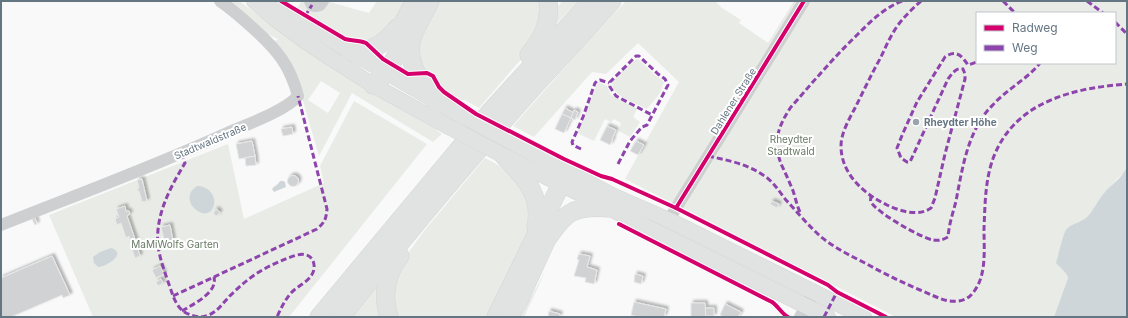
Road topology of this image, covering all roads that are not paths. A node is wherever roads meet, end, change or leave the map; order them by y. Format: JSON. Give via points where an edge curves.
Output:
{"nodes":[{"id":1,"x":220,"y":1,"type":"edge"},
{"id":2,"x":254,"y":1,"type":"edge"},
{"id":3,"x":266,"y":1,"type":"edge"},
{"id":4,"x":310,"y":1,"type":"edge"},
{"id":5,"x":323,"y":1,"type":"edge"},
{"id":6,"x":430,"y":1,"type":"edge"},
{"id":7,"x":548,"y":1,"type":"edge"},
{"id":8,"x":591,"y":1,"type":"edge"},
{"id":9,"x":612,"y":1,"type":"edge"},
{"id":10,"x":804,"y":1,"type":"edge"},
{"id":11,"x":413,"y":5,"type":"edge"},
{"id":12,"x":349,"y":51,"type":"junction"},
{"id":13,"x":382,"y":70,"type":"junction"},
{"id":14,"x":373,"y":85,"type":"junction"},
{"id":15,"x":437,"y":103,"type":"junction"},
{"id":16,"x":489,"y":113,"type":"junction"},
{"id":17,"x":510,"y":150,"type":"junction"},
{"id":18,"x":454,"y":178,"type":"junction"},
{"id":19,"x":567,"y":182,"type":"junction"},
{"id":20,"x":610,"y":208,"type":"junction"},
{"id":21,"x":669,"y":220,"type":"junction"},
{"id":22,"x":1,"y":225,"type":"edge"},
{"id":23,"x":540,"y":239,"type":"junction"},
{"id":24,"x":814,"y":292,"type":"junction"},
{"id":25,"x":804,"y":312,"type":"edge"},
{"id":26,"x":319,"y":317,"type":"edge"},
{"id":27,"x":341,"y":317,"type":"edge"},
{"id":28,"x":389,"y":317,"type":"edge"},
{"id":29,"x":496,"y":317,"type":"edge"},
{"id":30,"x":509,"y":317,"type":"edge"},
{"id":31,"x":828,"y":317,"type":"edge"},
{"id":32,"x":864,"y":317,"type":"edge"}],
"edges":[{"from":1,"to":22,"type":"street","name":"Stadtwaldstraße","via":[[270,44],[281,58],[290,73],[298,96],[293,102],[188,151]]},
{"from":2,"to":14,"type":"main road","via":[[305,41]]},
{"from":3,"to":12,"type":"main road"},
{"from":4,"to":5,"type":"street","via":[[315,6]]},
{"from":6,"to":13,"type":"highway"},
{"from":6,"to":15,"type":"highway","via":[[413,35],[410,53],[416,74]]},
{"from":7,"to":16,"type":"highway","via":[[548,19],[543,35],[508,82]]},
{"from":8,"to":16,"type":"highway"},
{"from":9,"to":18,"type":"highway"},
{"from":10,"to":21,"type":"street","name":"Dahlener Straße"},
{"from":11,"to":12,"type":"highway","via":[[382,44],[366,51]]},
{"from":11,"to":13,"type":"highway"},
{"from":12,"to":13,"type":"main road"},
{"from":13,"to":14,"type":"highway"},
{"from":13,"to":15,"type":"main road"},
{"from":14,"to":17,"type":"main road","bridge":true,"via":[[447,126]]},
{"from":15,"to":17,"type":"main road","bridge":true,"via":[[457,113]]},
{"from":16,"to":26,"type":"highway"},
{"from":17,"to":19,"type":"main road"},
{"from":17,"to":23,"type":"highway","via":[[536,198]]},
{"from":18,"to":27,"type":"highway"},
{"from":18,"to":28,"type":"highway","via":[[427,223],[390,271],[385,297]]},
{"from":19,"to":20,"type":"main road"},
{"from":19,"to":21,"type":"main road","via":[[614,196]]},
{"from":19,"to":23,"type":"highway"},
{"from":20,"to":23,"type":"highway","via":[[587,207],[574,211]]},
{"from":20,"to":25,"type":"main road","via":[[681,243]]},
{"from":21,"to":24,"type":"main road"},
{"from":23,"to":29,"type":"highway"},
{"from":23,"to":30,"type":"highway","via":[[518,300]]},
{"from":24,"to":25,"type":"street"},
{"from":24,"to":32,"type":"main road"},
{"from":25,"to":31,"type":"main road"}]}
